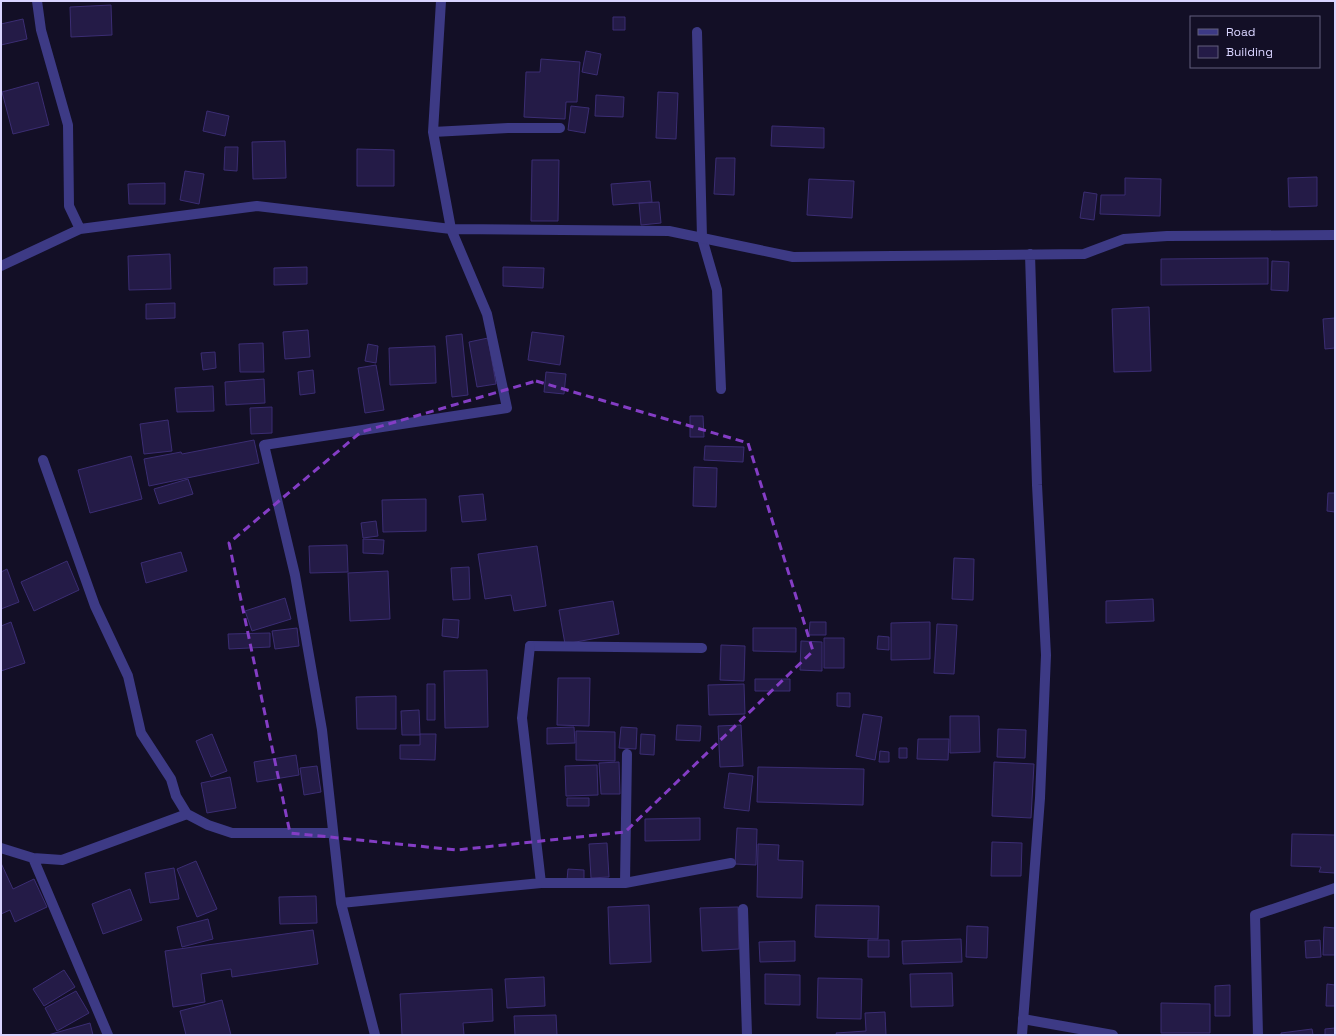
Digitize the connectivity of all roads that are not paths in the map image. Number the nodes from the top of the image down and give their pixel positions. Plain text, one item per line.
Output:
1 (37, 1) edge
2 (441, 1) edge
3 (697, 32) dead end
4 (560, 128) dead end
5 (433, 132) junction
6 (80, 229) junction
7 (451, 229) junction
8 (1335, 235) edge
9 (702, 238) junction
10 (1030, 254) junction
11 (1, 266) edge
12 (721, 388) dead end
13 (43, 460) dead end
14 (702, 648) dead end
15 (627, 754) dead end
16 (187, 814) junction
17 (333, 833) junction
18 (1, 848) edge
19 (33, 858) junction
20 (731, 863) dead end
21 (541, 883) junction
22 (625, 883) junction
23 (1335, 888) edge
24 (341, 903) junction
25 (742, 909) dead end
26 (1023, 1019) junction
27 (108, 1035) edge
28 (375, 1035) edge
29 (747, 1035) edge
30 (1022, 1035) edge
31 (1113, 1035) edge
32 (1258, 1035) edge

1 - 6 street
2 - 5 street
3 - 9 street
4 - 5 street
5 - 7 street
6 - 7 street
6 - 11 street
7 - 9 street
7 - 17 street
8 - 10 street
9 - 10 street
9 - 12 street
10 - 26 street
13 - 16 street
14 - 21 street
15 - 22 street
16 - 17 street
16 - 19 street
17 - 24 street
18 - 19 street
19 - 27 street
20 - 22 street
21 - 22 street
21 - 24 street
23 - 32 street
24 - 28 street
25 - 29 street
26 - 30 street
26 - 31 street

